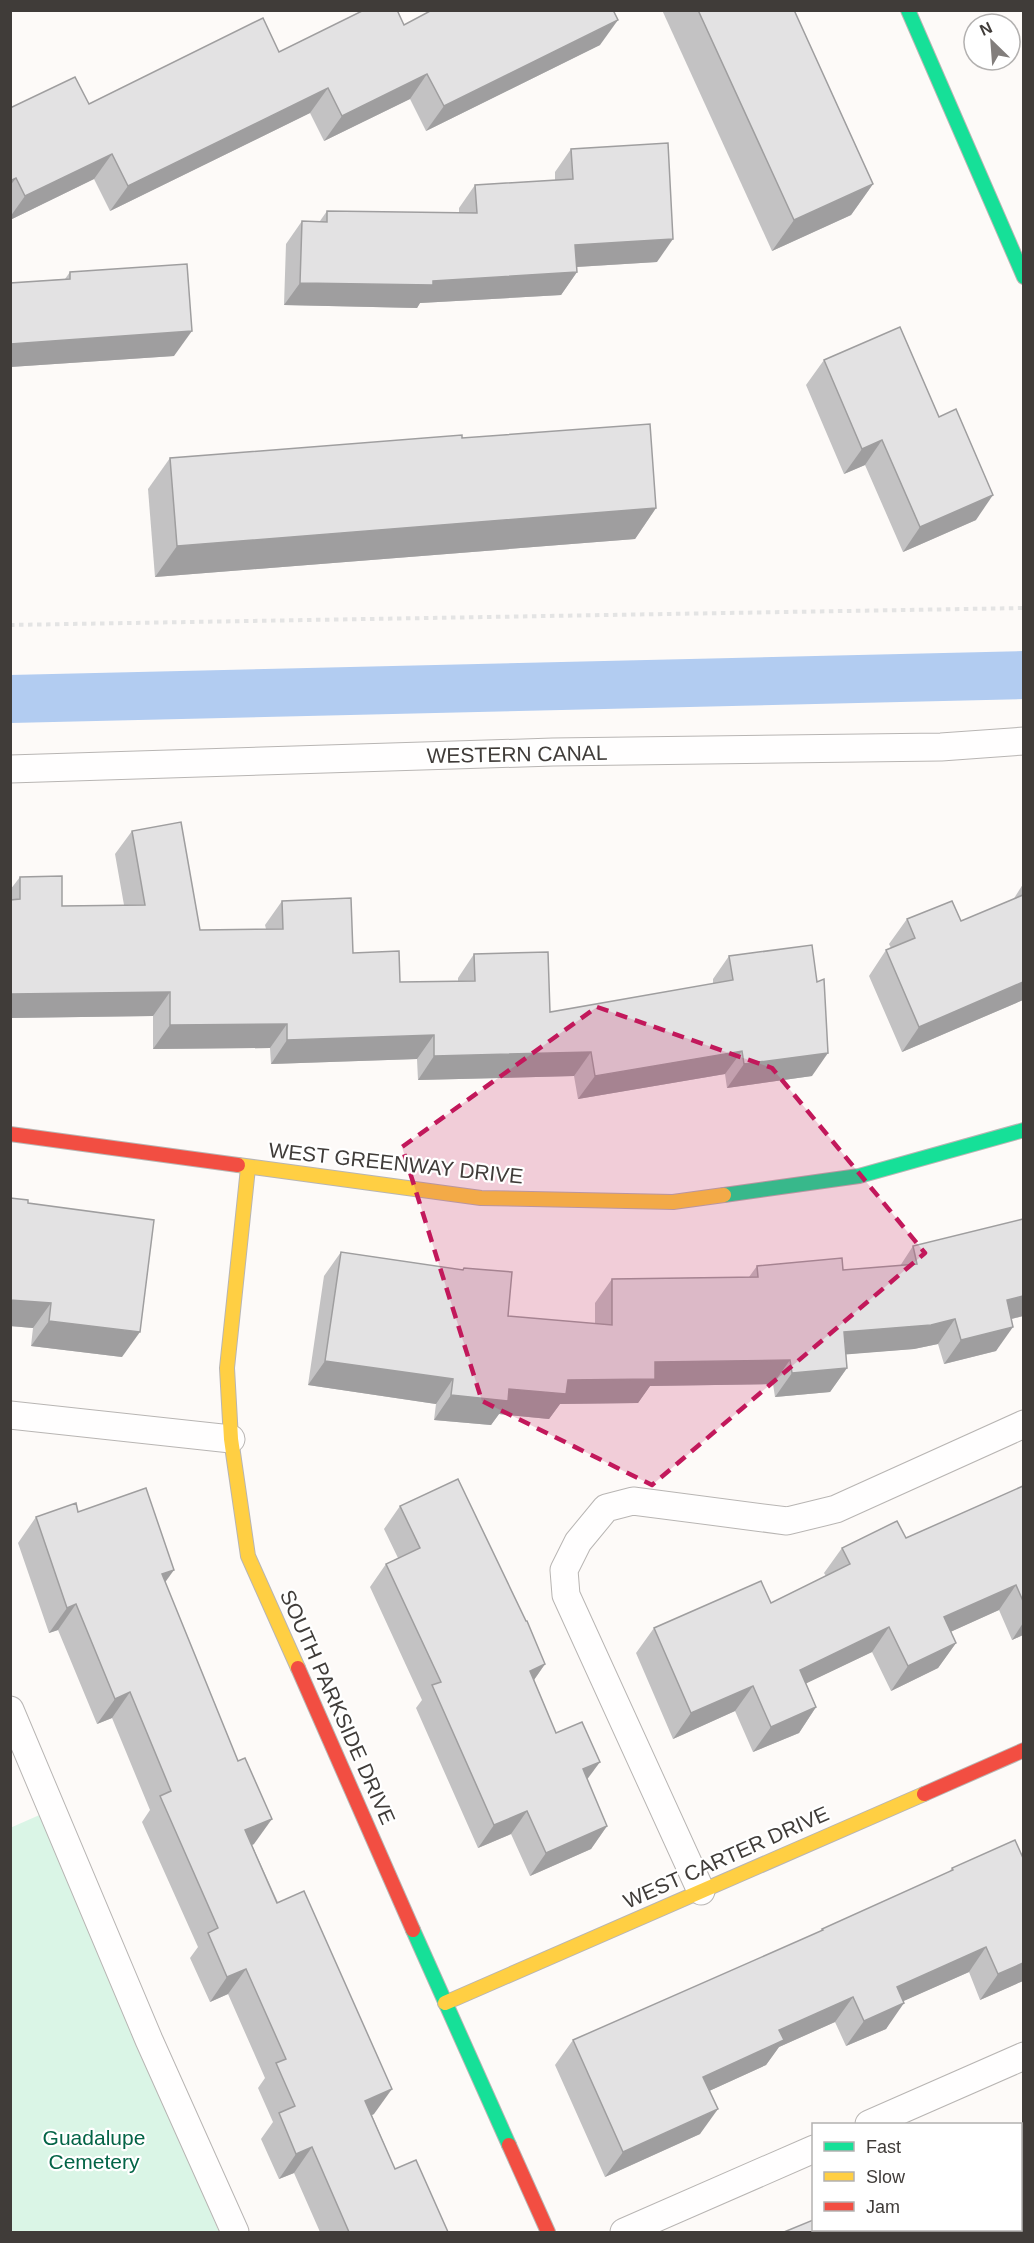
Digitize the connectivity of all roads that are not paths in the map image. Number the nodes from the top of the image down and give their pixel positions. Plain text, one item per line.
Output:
1 (908, 10) edge
2 (1023, 277) edge
3 (1023, 741) edge
4 (10, 769) edge
5 (1023, 1130) edge
6 (10, 1134) edge
7 (248, 1168) junction
8 (10, 1416) edge
9 (1023, 1424) edge
10 (231, 1439) junction
11 (10, 1710) edge
12 (1023, 1750) edge
13 (701, 1891) junction
14 (445, 2003) junction
15 (1023, 2056) edge
16 (871, 2123) edge
17 (812, 2149) edge
18 (235, 2232) edge
19 (548, 2232) edge
20 (624, 2232) edge

1 - 2 street
3 - 4 lane, WESTERN CANAL
5 - 7 street, WEST GREENWAY DRIVE
6 - 7 street, WEST GREENWAY DRIVE
7 - 10 street, SOUTH PARKSIDE DRIVE
8 - 10 lane
9 - 13 lane
10 - 14 street, SOUTH PARKSIDE DRIVE
11 - 18 lane
12 - 13 street, WEST CARTER DRIVE
13 - 14 street, WEST CARTER DRIVE
14 - 19 street, SOUTH PARKSIDE DRIVE
15 - 16 lane
17 - 20 lane

